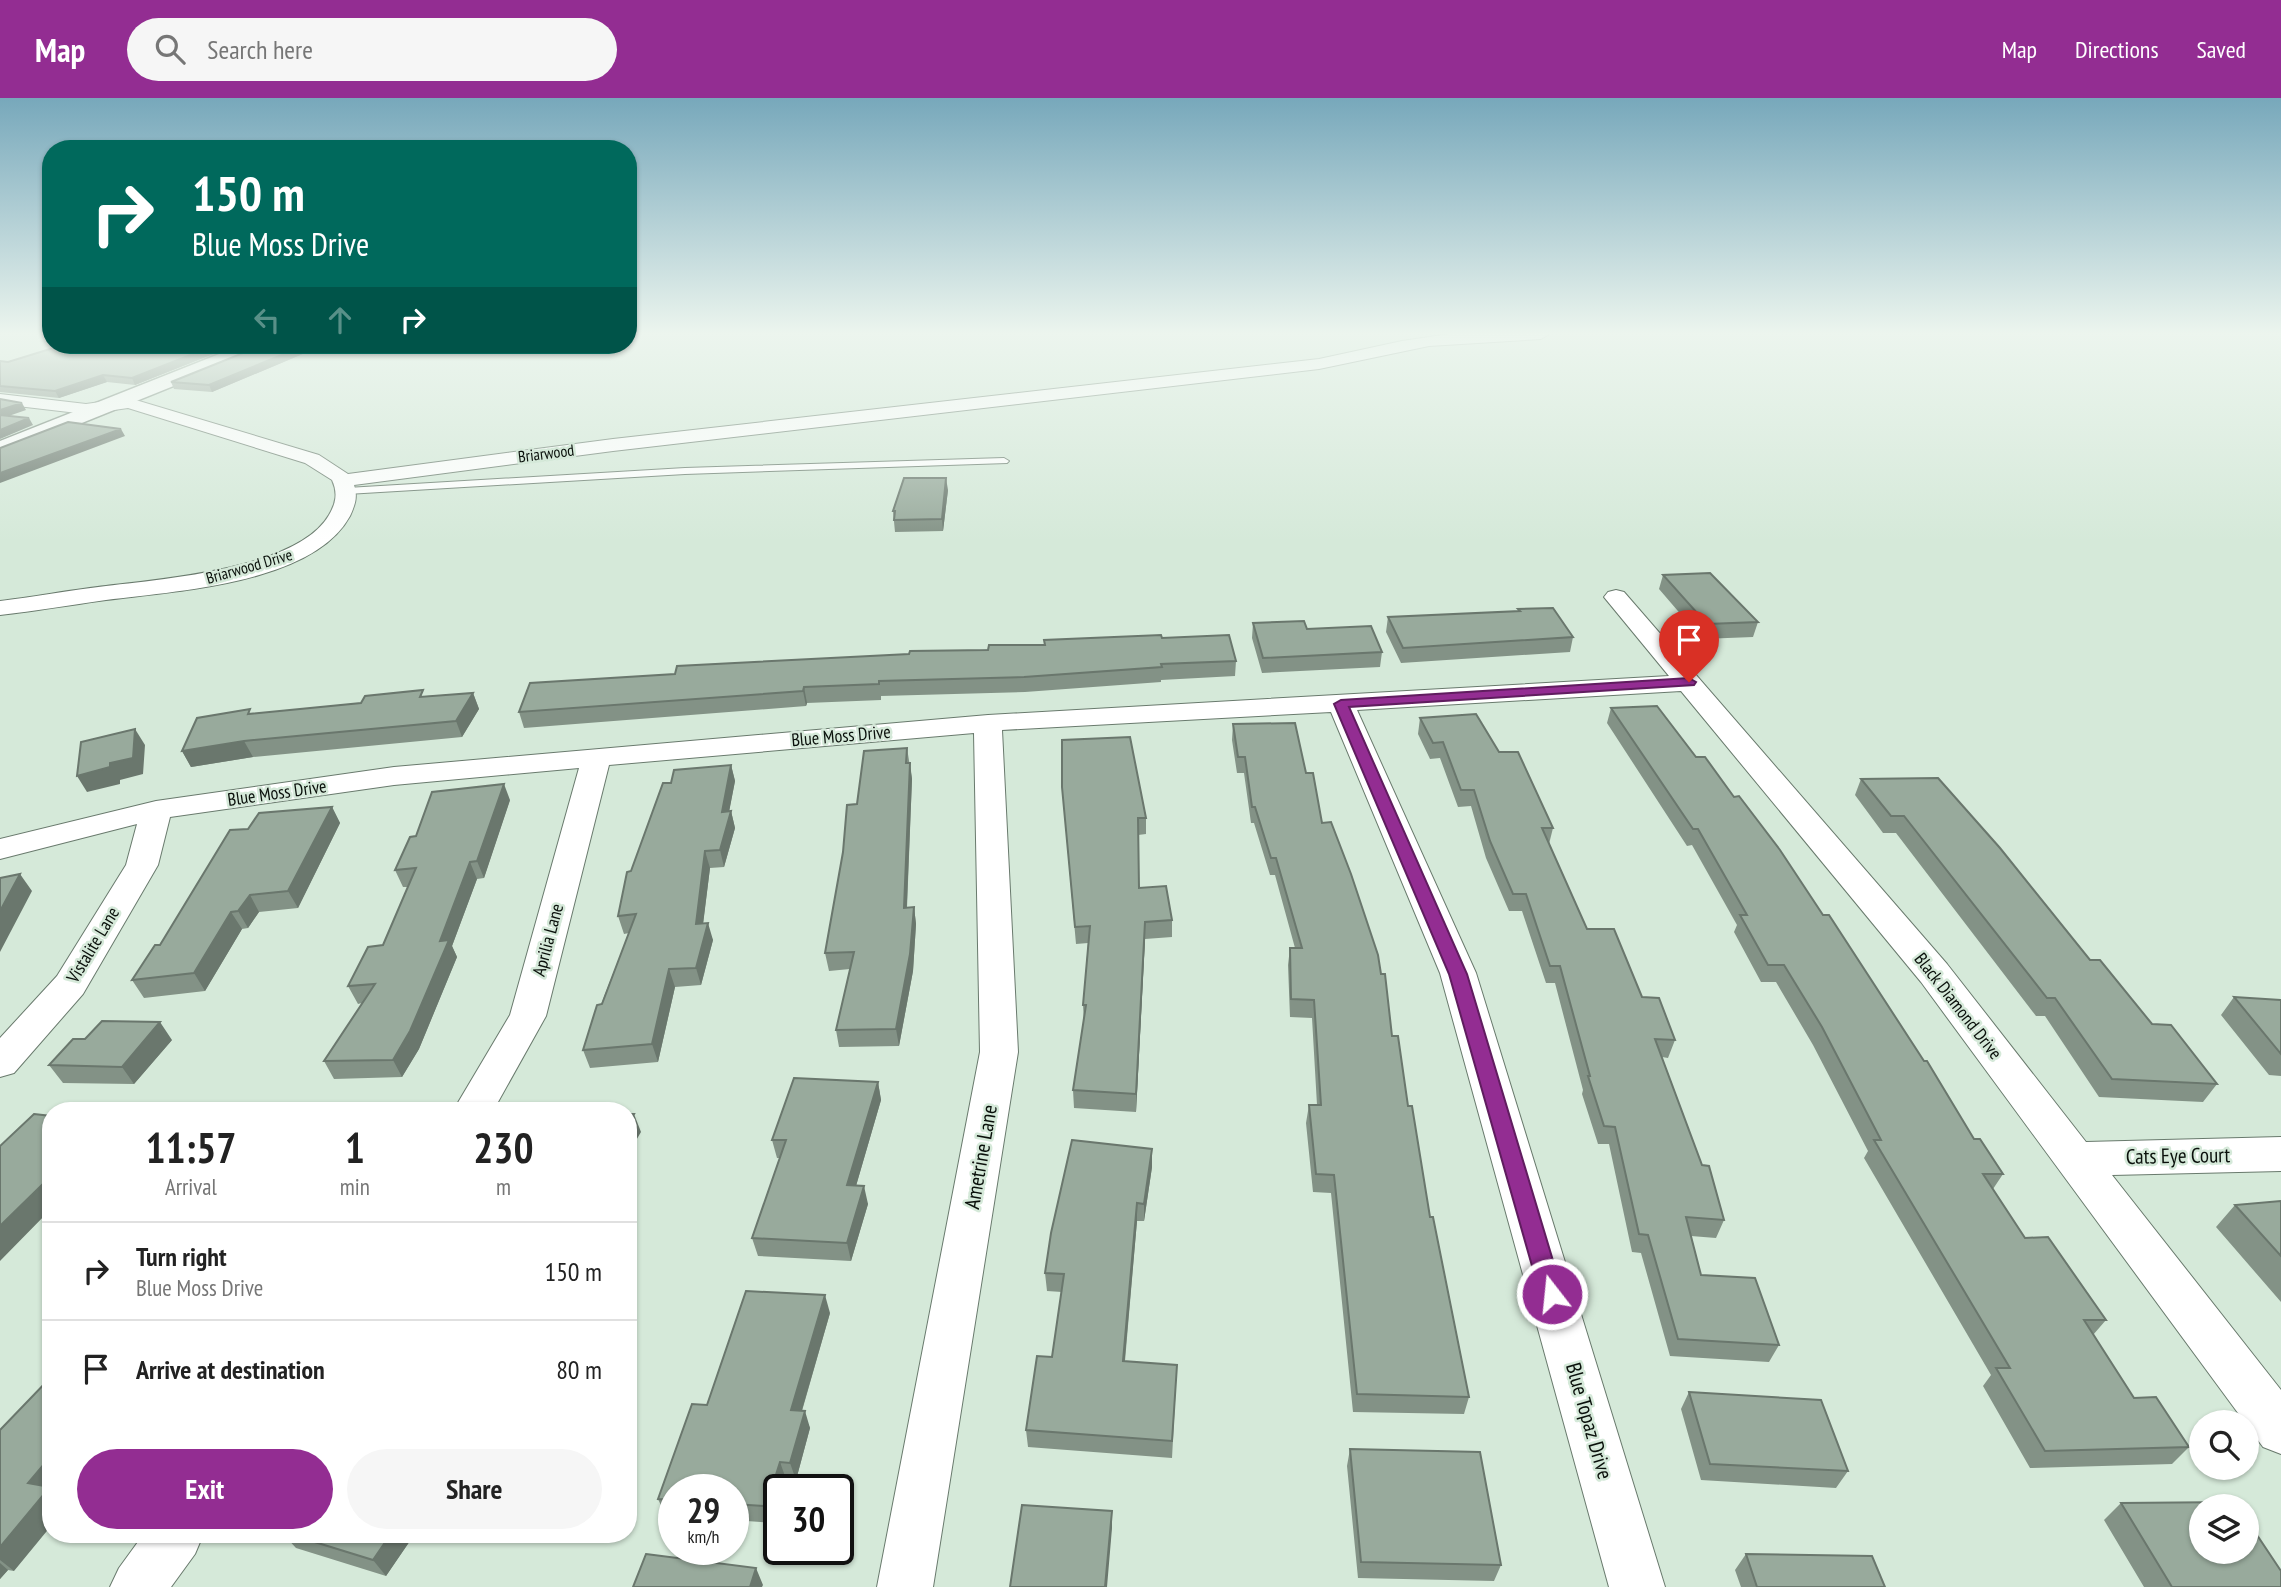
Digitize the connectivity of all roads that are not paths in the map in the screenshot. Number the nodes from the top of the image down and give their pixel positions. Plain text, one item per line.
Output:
1 (30, 402) edge
2 (116, 402) edge
3 (126, 402) edge
4 (131, 402) edge
5 (982, 402) edge
6 (107, 406) junction
7 (0, 449) edge
8 (1004, 461) dead end
9 (345, 486) junction
10 (1616, 597) dead end
11 (0, 608) edge
12 (1689, 682) junction
13 (1341, 704) junction
14 (988, 723) junction
15 (596, 758) junction
16 (156, 810) junction
17 (0, 849) edge
18 (0, 1063) edge
19 (477, 1102) edge
20 (2281, 1154) edge
21 (2076, 1159) junction
22 (2281, 1430) edge
23 (170, 1543) edge
24 (138, 1587) edge
25 (905, 1587) edge
26 (1637, 1587) edge

1 - 6 street
2 - 6 street
3 - 6 street
4 - 9 street
5 - 9 street, Briarwood
6 - 7 street
8 - 9 lane
9 - 11 street, Briarwood Drive
10 - 12 street, Black Diamond Drive
12 - 13 street, Blue Moss Drive
12 - 21 street, Black Diamond Drive
13 - 14 street, Blue Moss Drive
13 - 26 street, Blue Topaz Drive
14 - 15 street, Blue Moss Drive
14 - 25 street, Ametrine Lane
15 - 16 street, Blue Moss Drive
15 - 19 street, Aprilia Lane
16 - 17 street, Blue Moss Drive
16 - 18 street, Vistalite Lane
20 - 21 street, Cats Eye Court
21 - 22 street, Black Diamond Drive
23 - 24 street

